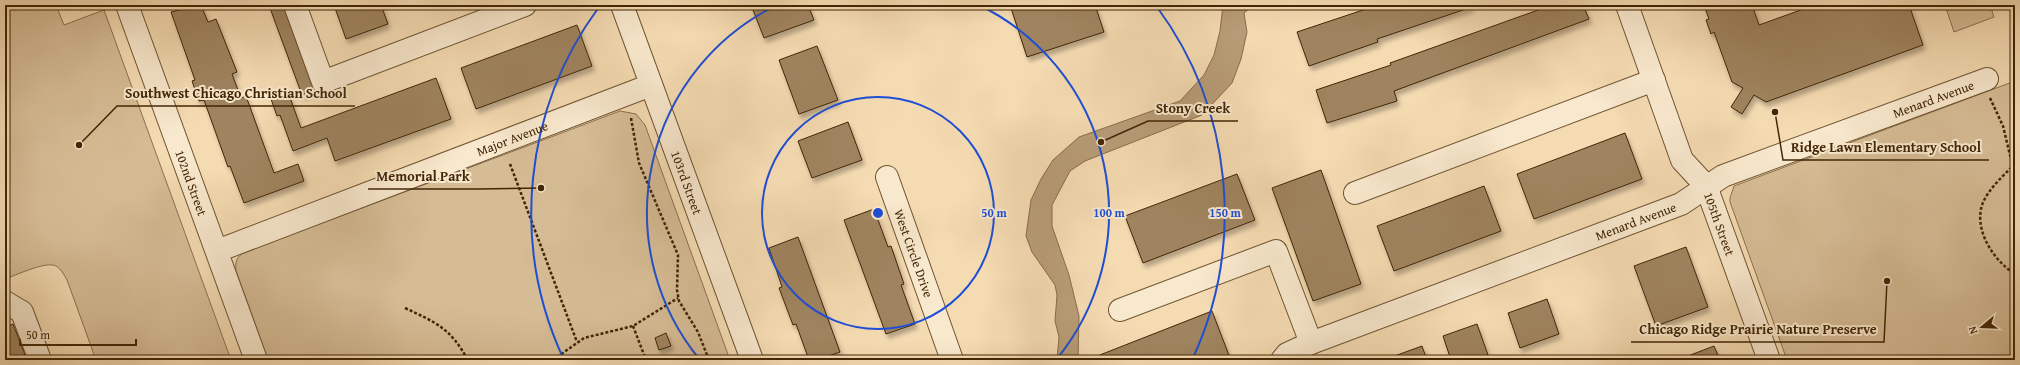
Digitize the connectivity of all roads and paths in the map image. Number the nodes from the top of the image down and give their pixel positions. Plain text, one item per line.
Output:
1 (127, 5) edge
2 (295, 5) edge
3 (525, 5) edge
4 (622, 5) edge
5 (1627, 5) edge
6 (1654, 80) junction
7 (1984, 80) joint
8 (650, 86) junction
9 (631, 118) dead end
10 (510, 164) dead end
11 (2015, 164) edge
12 (2012, 167) junction
13 (2015, 176) edge
14 (887, 177) dead end
15 (1706, 186) junction
16 (1355, 193) dead end
17 (217, 251) junction
18 (2015, 274) edge
19 (678, 298) junction
20 (5, 302) edge
21 (405, 308) dead end
22 (1120, 310) dead end
23 (633, 326) junction
24 (576, 342) junction
25 (1311, 343) junction
26 (708, 359) edge
27 (40, 360) edge
28 (256, 360) edge
29 (468, 360) edge
30 (553, 360) edge
31 (646, 360) edge
32 (704, 360) edge
33 (752, 360) edge
34 (952, 360) edge
35 (1282, 360) edge
36 (1769, 360) edge

1 - 17 street, 102nd Street
2 - 3 street
4 - 8 street, 103rd Street
5 - 6 street, 105th Street
6 - 15 street, 105th Street
6 - 16 street
7 - 12 path
7 - 15 street, Menard Avenue
8 - 17 street, Major Avenue
8 - 33 street, 103rd Street
9 - 19 path
10 - 24 path
11 - 12 path
12 - 13 path
12 - 18 path
14 - 34 street, West Circle Drive
15 - 25 street, Menard Avenue
15 - 36 street, 105th Street
17 - 28 street, 102nd Street
19 - 23 path
19 - 26 path
20 - 27 street
21 - 29 path
22 - 25 street
23 - 24 path
23 - 31 path
24 - 30 path
25 - 35 street, Menard Avenue
26 - 32 path

